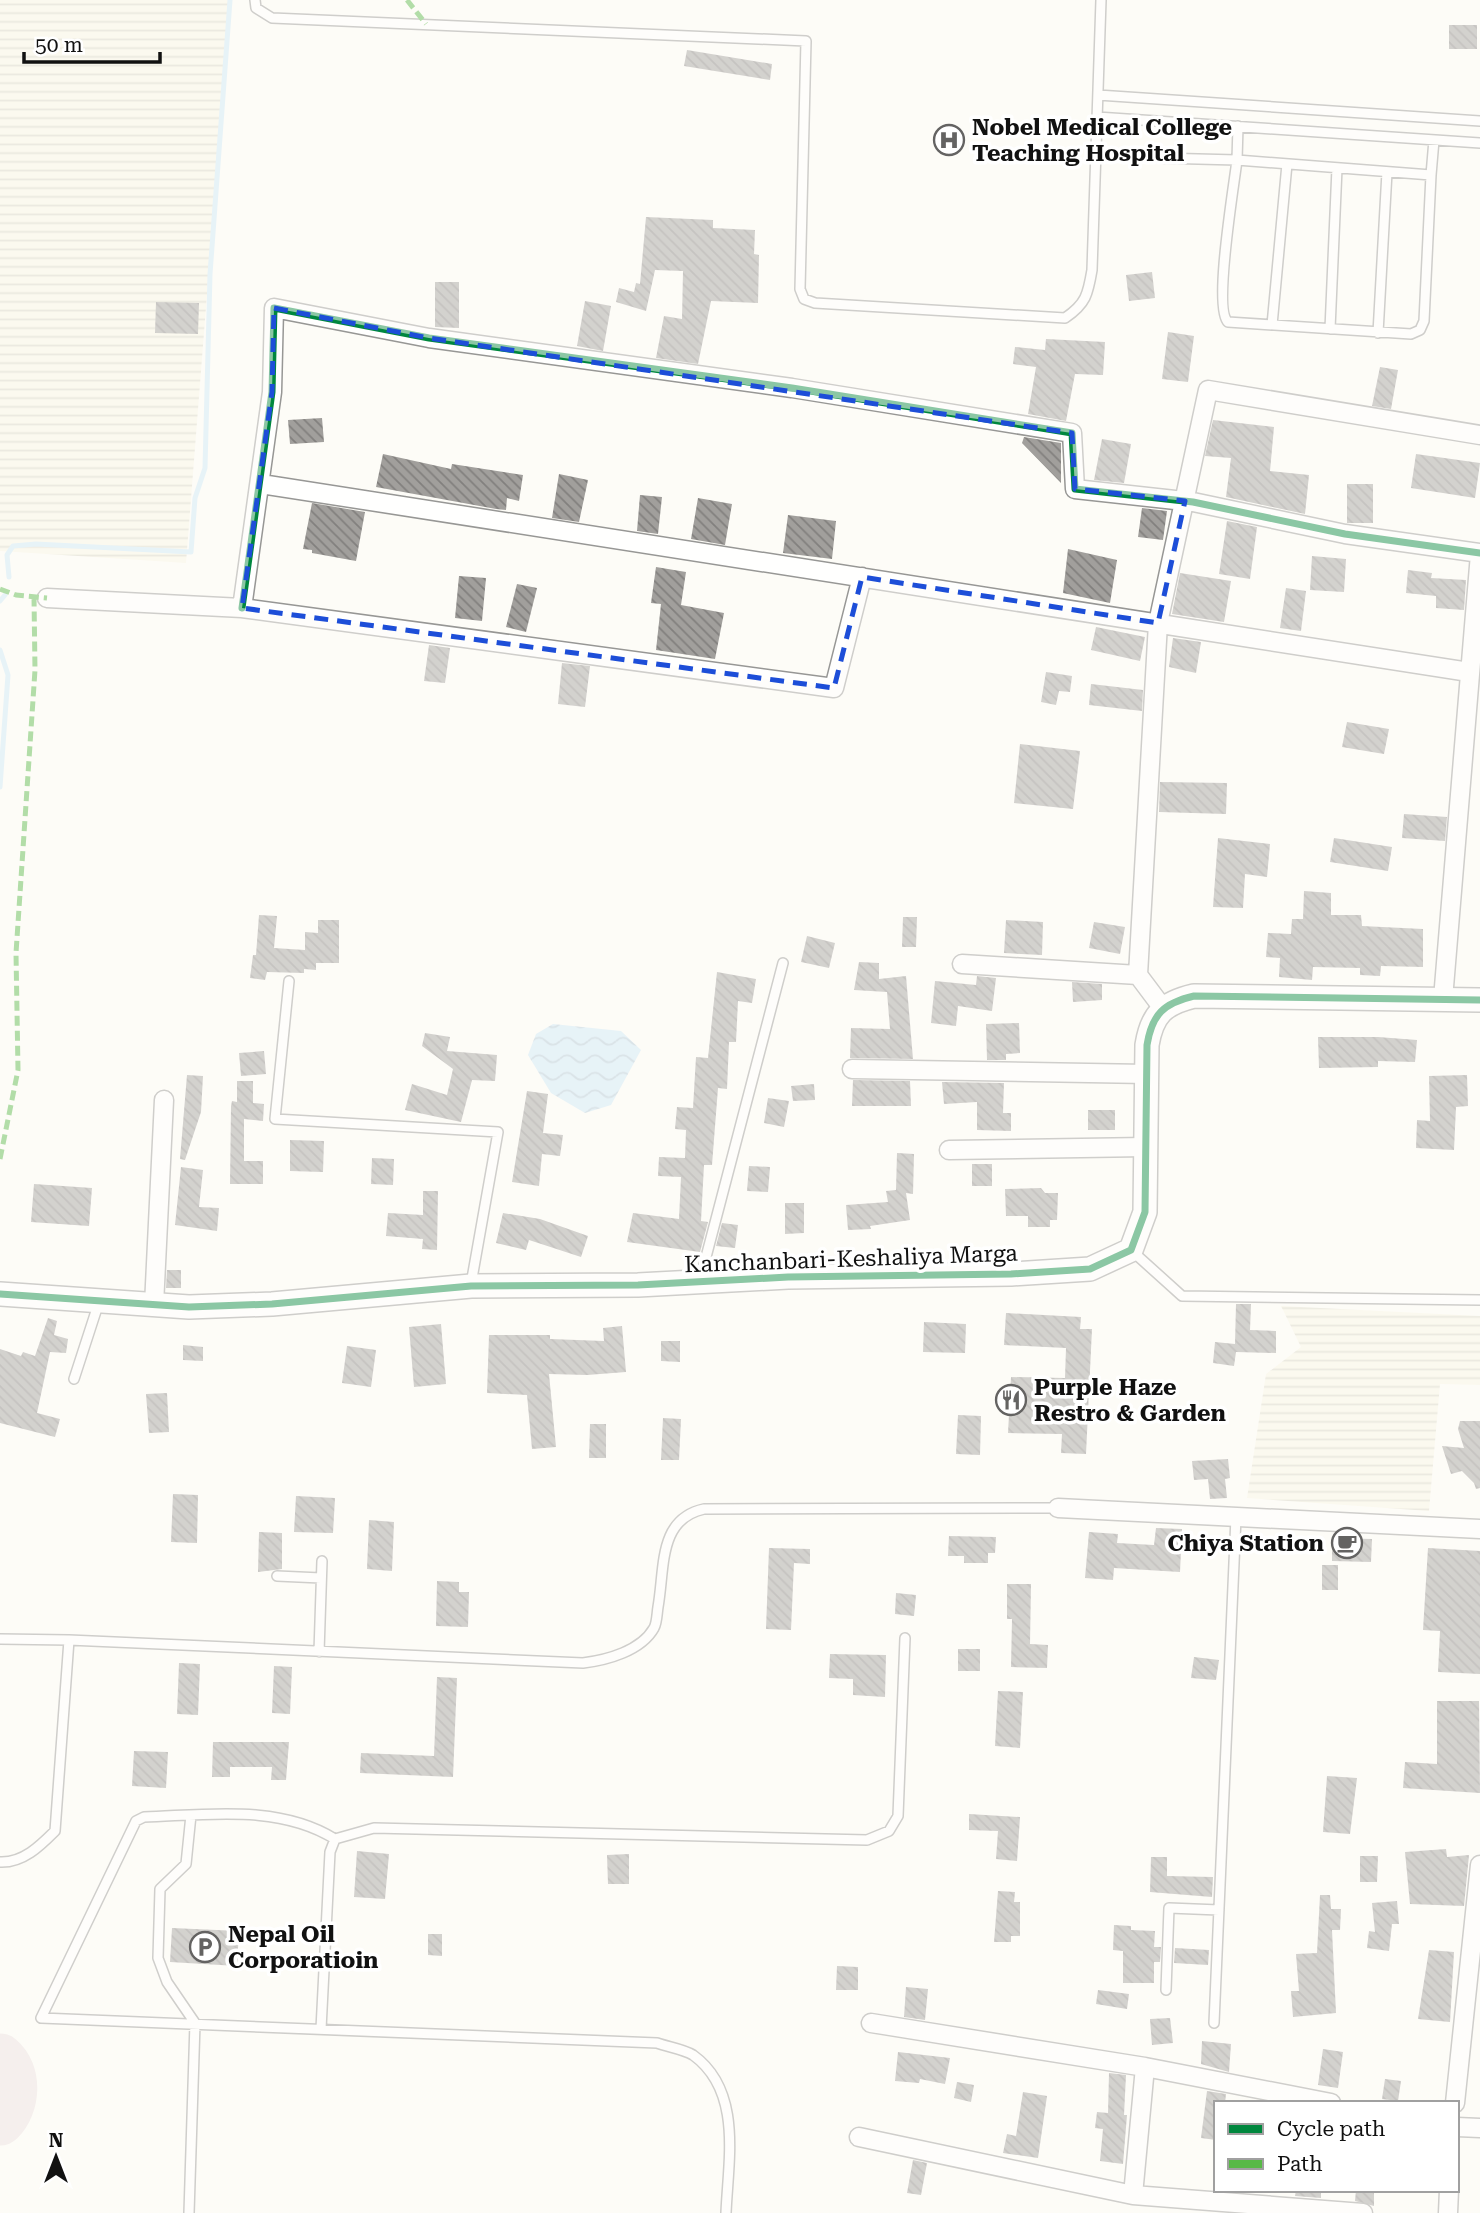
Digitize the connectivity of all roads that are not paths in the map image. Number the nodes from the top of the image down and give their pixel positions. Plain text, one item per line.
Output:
1 (255, 0) edge
2 (1101, 0) edge
3 (1098, 95) junction
4 (1097, 117) junction
5 (1480, 121) edge
6 (1237, 127) junction
7 (1434, 140) junction
8 (1480, 143) edge
9 (1160, 158) dead end
10 (1237, 160) junction
11 (1287, 164) junction
12 (1338, 168) junction
13 (1387, 172) junction
14 (1431, 175) junction
15 (1272, 325) junction
16 (1330, 329) junction
17 (1378, 333) junction
18 (1480, 435) edge
19 (261, 484) junction
20 (1185, 501) junction
21 (1480, 553) edge
22 (862, 578) junction
23 (47, 597) dead end
24 (242, 608) junction
25 (1158, 623) junction
26 (1469, 672) junction
27 (783, 963) dead end
28 (962, 964) dead end
29 (1138, 975) junction
30 (289, 981) dead end
31 (1443, 999) junction
32 (1480, 1000) edge
33 (1162, 1007) junction
34 (852, 1069) dead end
35 (1147, 1074) junction
36 (164, 1100) dead end
37 (1146, 1147) junction
38 (949, 1150) dead end
39 (1131, 1250) junction
40 (700, 1281) junction
41 (471, 1286) junction
42 (0, 1294) edge
43 (1480, 1300) edge
44 (99, 1302) junction
45 (154, 1305) junction
46 (74, 1379) dead end
47 (1058, 1508) joint
48 (1236, 1517) junction
49 (1480, 1529) edge
50 (322, 1561) dead end
51 (277, 1576) dead end
52 (321, 1578) junction
53 (905, 1638) dead end
54 (0, 1639) edge
55 (69, 1640) junction
56 (319, 1652) junction
57 (191, 1815) junction
58 (335, 1839) junction
59 (0, 1862) edge
60 (1480, 1865) edge
61 (1219, 1910) junction
62 (1474, 1986) edge
63 (1166, 1990) dead end
64 (195, 2023) junction
65 (871, 2023) dead end
66 (1214, 2023) dead end
67 (321, 2029) junction
68 (1145, 2067) junction
69 (1321, 2101) edge
70 (1455, 2101) edge
71 (1459, 2127) edge
72 (1480, 2128) edge
73 (859, 2137) dead end
74 (1449, 2192) edge
75 (1133, 2195) junction
76 (189, 2213) edge
77 (726, 2213) edge
78 (1363, 2213) edge
79 (1448, 2213) edge

1 - 4 lane
2 - 3 lane
3 - 4 lane
3 - 5 lane
4 - 6 lane
6 - 7 lane
6 - 10 lane
7 - 8 lane
7 - 14 lane
9 - 10 lane
10 - 11 lane
10 - 15 lane
11 - 12 lane
11 - 15 lane
12 - 13 lane
12 - 16 lane
13 - 14 lane
13 - 17 lane
14 - 17 lane
15 - 16 lane
16 - 17 lane
18 - 20 street
19 - 20 street
19 - 22 street
19 - 24 street
20 - 21 street
20 - 25 street
21 - 26 street
22 - 24 street
22 - 25 street
23 - 24 street
25 - 26 street
25 - 29 street
26 - 31 street
27 - 40 lane
28 - 29 street
29 - 33 street
30 - 41 lane
31 - 32 street
31 - 33 street
33 - 35 street
34 - 35 street
35 - 37 street
36 - 45 street
37 - 38 street
37 - 39 street
39 - 40 street, Kanchanbari-Keshaliya Marga
39 - 43 lane
40 - 41 street, Kanchanbari-Keshaliya Marga
41 - 45 street, Kanchanbari-Keshaliya Marga
42 - 44 street, Kanchanbari-Keshaliya Marga
44 - 45 street, Kanchanbari-Keshaliya Marga
44 - 46 lane
47 - 48 street
47 - 56 lane
48 - 49 street
48 - 61 lane
50 - 52 lane
51 - 52 lane
52 - 56 lane
53 - 58 lane
54 - 55 lane
55 - 56 lane
55 - 59 lane
57 - 58 lane
57 - 64 lane
57 - 64 lane
58 - 67 lane
60 - 62 street
61 - 63 lane
61 - 66 lane
62 - 70 street
64 - 67 lane
64 - 76 lane
65 - 68 street
67 - 77 lane
68 - 69 street
68 - 75 street
71 - 72 street
73 - 75 street
74 - 79 street
75 - 78 street

